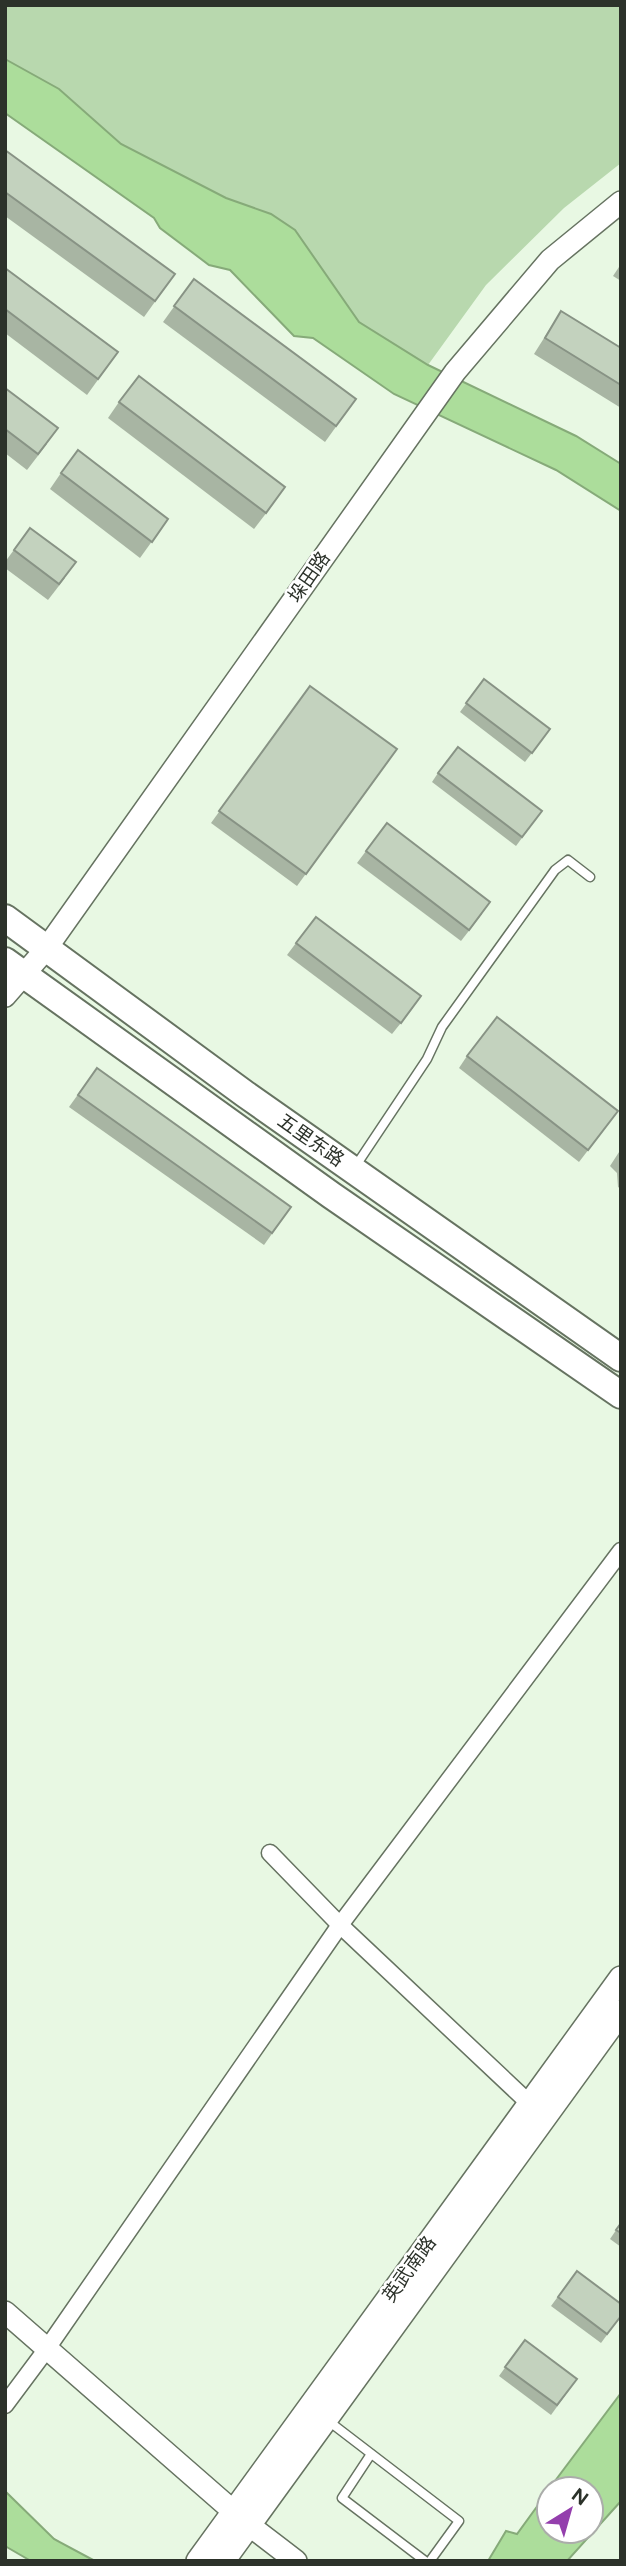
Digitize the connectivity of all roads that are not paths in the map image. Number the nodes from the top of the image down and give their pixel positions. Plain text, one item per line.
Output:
1 (621, 202) edge
2 (590, 877) dead end
3 (5, 918) edge
4 (46, 949) junction
5 (15, 968) edge
6 (5, 996) edge
7 (354, 1170) junction
8 (621, 1358) edge
9 (621, 1395) edge
10 (621, 1551) edge
11 (270, 1853) dead end
12 (340, 1926) junction
13 (621, 1978) edge
14 (621, 2012) edge
15 (529, 2103) junction
16 (5, 2312) edge
17 (47, 2350) junction
18 (5, 2405) edge
19 (335, 2426) dead end
20 (371, 2454) junction
21 (242, 2518) junction
22 (198, 2561) edge
23 (223, 2561) edge
24 (296, 2561) edge
25 (427, 2561) edge

1 - 4 street, 垛田路
2 - 7 lane
3 - 4 main road, 五里东路
4 - 5 street, 垛田路
4 - 7 main road, 五里东路
5 - 6 street, 垛田路
5 - 9 main road, 五里东路
7 - 8 main road, 五里东路
10 - 12 street
11 - 12 street
12 - 15 street
12 - 17 street
13 - 15 main road, 英武南路
14 - 21 main road, 英武南路
15 - 21 main road, 英武南路
16 - 17 street
17 - 18 street
17 - 21 street
19 - 20 lane
20 - 25 lane
20 - 25 lane
21 - 22 main road, 英武南路
21 - 23 main road, 英武南路
21 - 24 street

